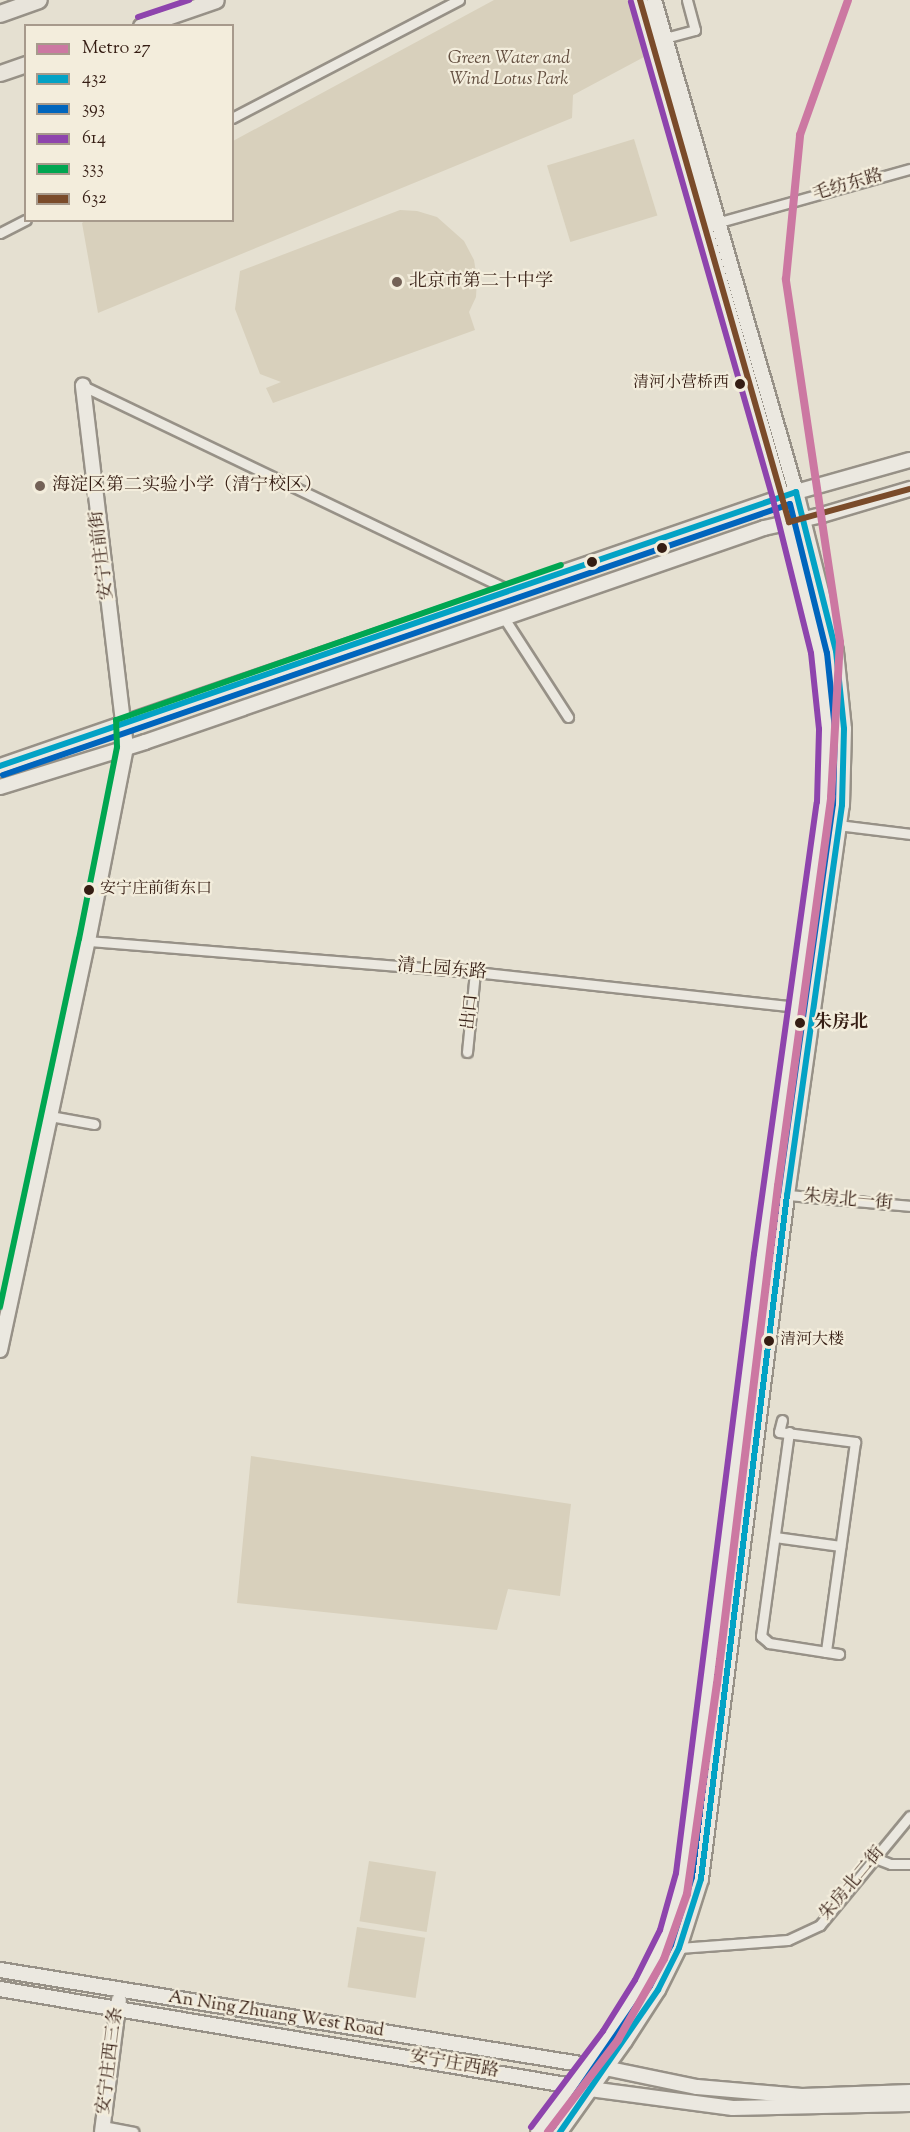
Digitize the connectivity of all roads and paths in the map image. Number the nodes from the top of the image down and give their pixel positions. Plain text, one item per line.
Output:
1 (39, 0) edge
2 (216, 0) edge
3 (459, 0) edge
4 (640, 0) edge
5 (654, 0) edge
6 (687, 0) edge
7 (0, 14) edge
8 (147, 24) edge
9 (665, 38) junction
10 (24, 65) edge
11 (0, 73) edge
12 (234, 117) edge
13 (910, 169) edge
14 (24, 221) edge
15 (716, 223) junction
16 (0, 233) edge
17 (83, 386) joint
18 (910, 460) edge
19 (910, 489) edge
20 (789, 495) junction
21 (803, 519) junction
22 (789, 522) junction
23 (512, 592) junction
24 (504, 618) junction
25 (568, 717) dead end
26 (123, 725) junction
27 (126, 747) junction
28 (0, 766) edge
29 (0, 787) edge
30 (838, 825) junction
31 (910, 834) edge
32 (88, 941) junction
33 (475, 972) junction
34 (795, 1007) junction
35 (467, 1052) dead end
36 (50, 1116) junction
37 (94, 1124) dead end
38 (787, 1195) junction
39 (910, 1206) edge
40 (3, 1317) edge
41 (0, 1350) edge
42 (782, 1420) dead end
43 (789, 1432) junction
44 (774, 1537) junction
45 (840, 1546) junction
46 (826, 1652) junction
47 (839, 1654) dead end
48 (910, 1816) edge
49 (875, 1858) junction
50 (910, 1864) edge
51 (679, 1947) junction
52 (0, 1970) edge
53 (0, 1989) edge
54 (121, 1989) junction
55 (118, 2009) junction
56 (588, 2065) junction
57 (605, 2068) junction
58 (572, 2086) junction
59 (590, 2089) junction
60 (910, 2092) edge
61 (910, 2104) edge
62 (102, 2129) edge
63 (133, 2132) edge
64 (538, 2132) edge
65 (560, 2132) edge

1 - 7 highway
2 - 8 main road
3 - 12 street
4 - 20 main road
5 - 9 main road
6 - 9 street
9 - 15 main road
10 - 11 main road
13 - 15 street, 毛纺东路
14 - 16 street
15 - 20 main road
17 - 23 street
17 - 26 main road, 安宁庄前街
18 - 20 main road
19 - 21 main road
20 - 21 main road
20 - 22 main road
20 - 23 main road
21 - 22 main road
21 - 30 main road
22 - 24 main road
22 - 34 main road
23 - 26 main road
24 - 25 street
24 - 27 main road
26 - 27 main road, 安宁庄前街
26 - 28 main road
27 - 29 main road
27 - 32 main road
30 - 31 street
30 - 38 main road
32 - 33 street, 清上园东路
32 - 36 main road
33 - 34 street, 清上园东路
33 - 35 street, 出口
34 - 56 main road
36 - 37 street
36 - 40 main road
38 - 39 street, 朱房北一街
38 - 51 main road
40 - 41 main road
42 - 43 street
43 - 44 street
43 - 45 street
44 - 45 street
44 - 46 street
45 - 46 street
46 - 47 street
48 - 49 street, 朱房北二街
49 - 50 street
49 - 51 street, 朱房北二街
51 - 57 main road
52 - 54 main road, An Ning Zhuang West Road
53 - 55 main road, 安宁庄西路
54 - 55 main road, 安宁庄西三条
54 - 56 main road, An Ning Zhuang West Road
55 - 58 main road, 安宁庄西路
55 - 62 main road, 安宁庄西三条
56 - 57 main road, An Ning Zhuang West Road
56 - 58 main road
57 - 59 main road
57 - 60 main road, An Ning Zhuang West Road
58 - 59 main road, 安宁庄西路
58 - 64 main road
59 - 61 main road, 安宁庄西路
59 - 65 main road
62 - 63 street

